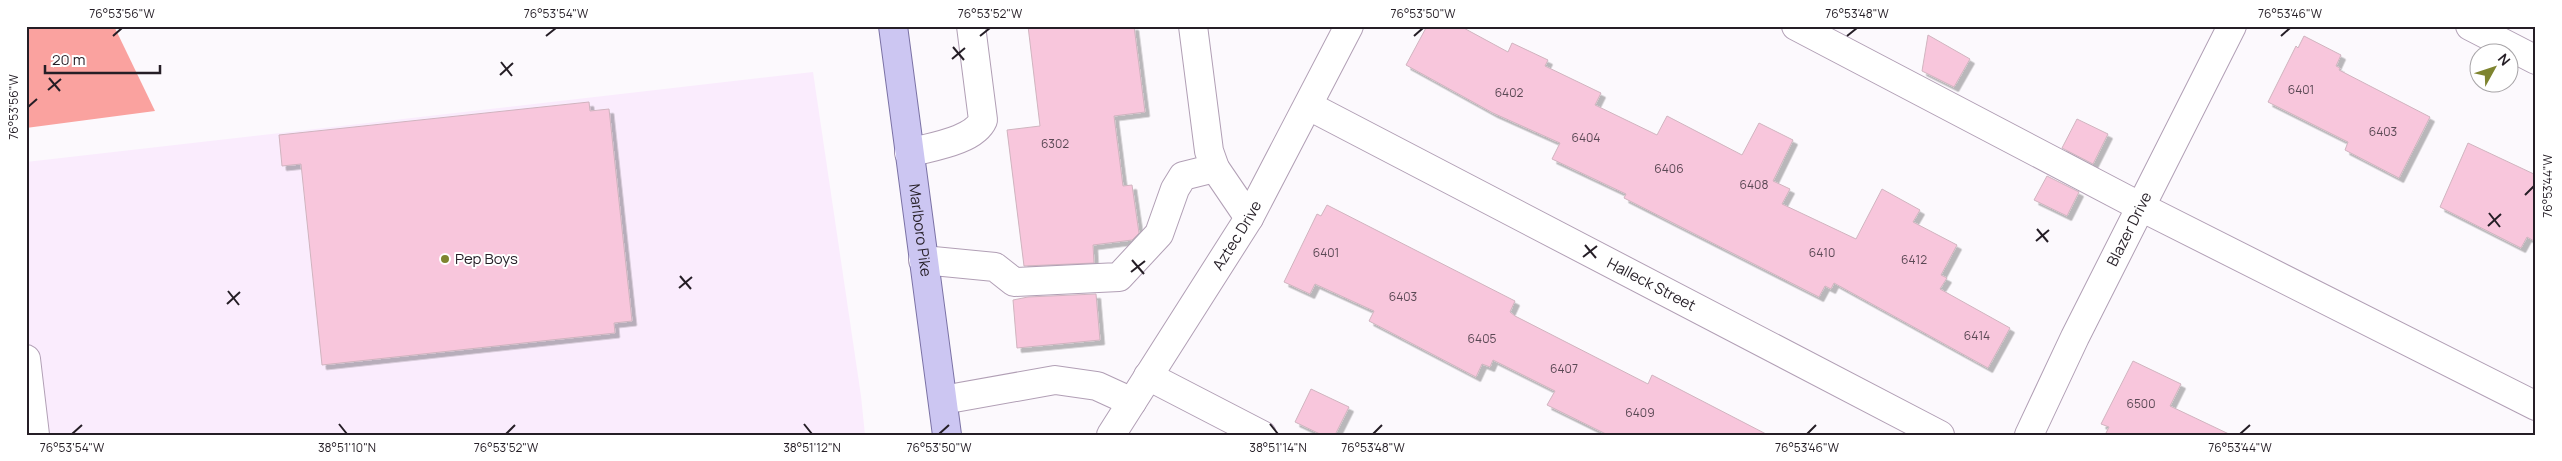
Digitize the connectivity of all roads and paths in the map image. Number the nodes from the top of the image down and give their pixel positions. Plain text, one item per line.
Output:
1 (892, 26) edge
2 (971, 26) edge
3 (1193, 26) edge
4 (1349, 26) edge
5 (1796, 26) edge
6 (2232, 26) edge
7 (2470, 26) edge
8 (2536, 60) edge
9 (1309, 106) junction
10 (909, 153) junction
11 (1215, 168) junction
12 (2141, 206) junction
13 (1249, 218) junction
14 (923, 260) junction
15 (26, 359) edge
16 (1148, 376) junction
17 (942, 400) junction
18 (1132, 402) junction
19 (2536, 406) edge
20 (35, 435) edge
21 (947, 435) edge
22 (1111, 435) edge
23 (1262, 435) edge
24 (1940, 435) edge
25 (2029, 435) edge

1 - 10 main road, Marlboro Pike
2 - 10 street
3 - 11 street
4 - 9 street, Aztec Drive
5 - 12 street
6 - 12 street, Blazer Drive
7 - 8 street
9 - 13 street, Aztec Drive
9 - 24 street, Halleck Street
10 - 14 main road, Marlboro Pike
11 - 13 street
11 - 14 street
12 - 19 street
12 - 25 street, Blazer Drive
13 - 16 street, Aztec Drive
14 - 17 main road, Marlboro Pike
15 - 20 street
16 - 18 street, Aztec Drive
16 - 23 street
17 - 18 street
17 - 21 main road, Marlboro Pike
18 - 22 street, Aztec Drive

